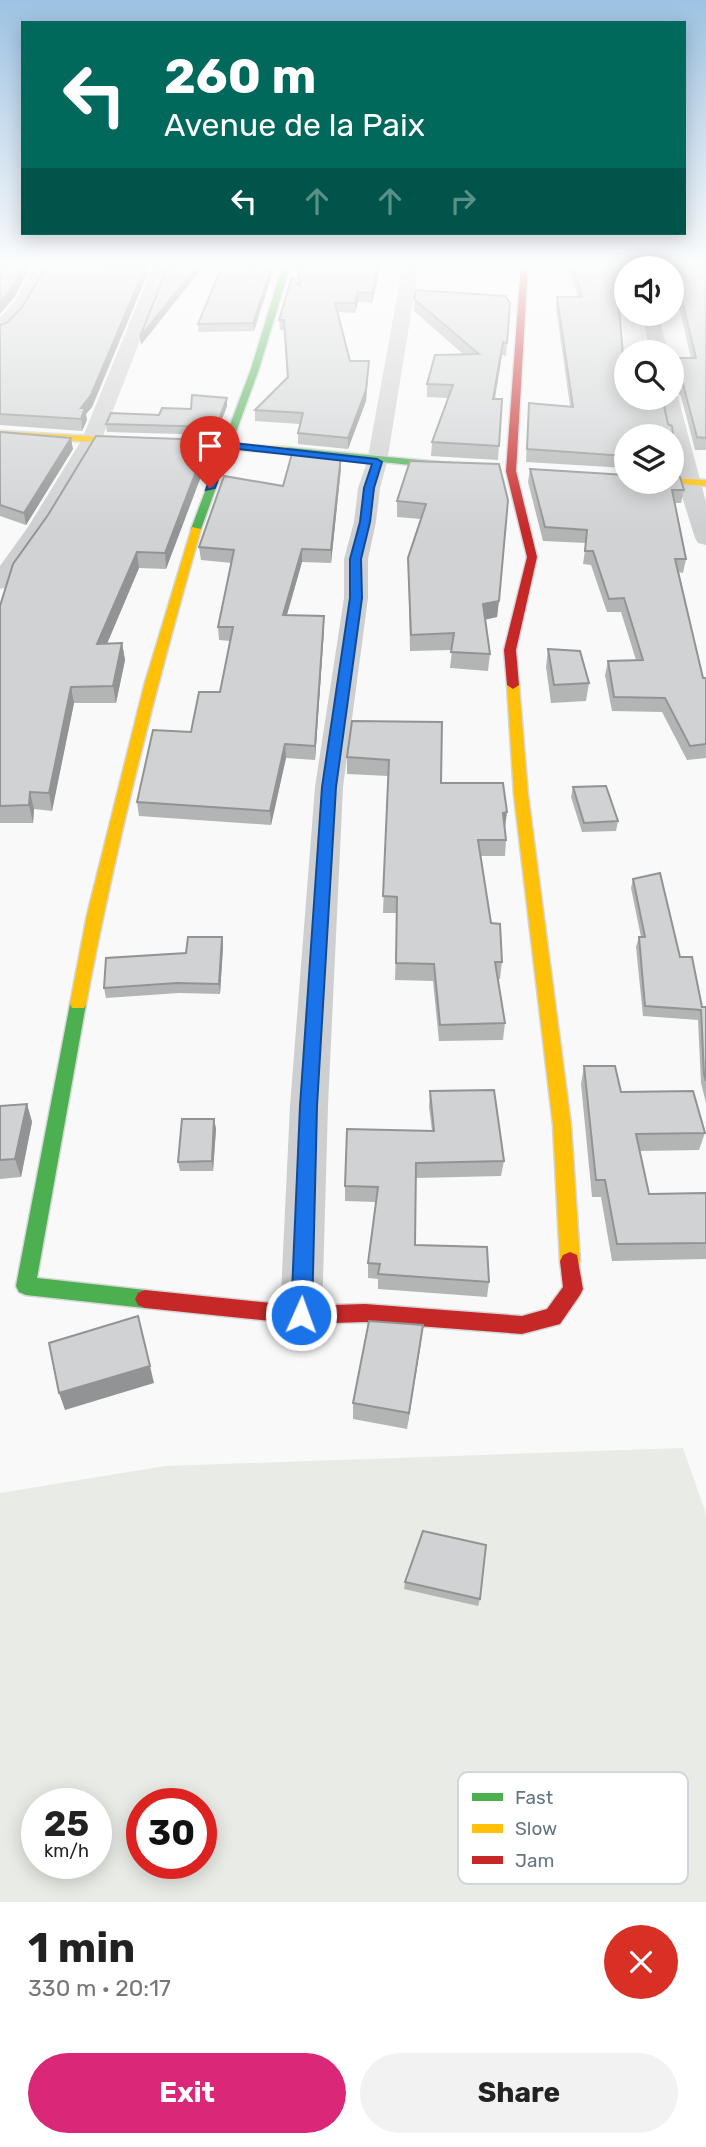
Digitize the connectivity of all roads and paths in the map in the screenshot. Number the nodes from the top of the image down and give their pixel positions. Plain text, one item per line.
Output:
1 (126, 353) edge
2 (260, 353) edge
3 (396, 353) edge
4 (518, 353) edge
5 (672, 410) edge
6 (0, 434) edge
7 (91, 441) junction
8 (225, 445) junction
9 (377, 462) junction
10 (471, 468) edge
11 (689, 482) edge
12 (706, 538) edge
13 (0, 582) edge
14 (13, 1285) edge
15 (301, 1315) junction

1 - 7 street
2 - 8 street
3 - 9 street
4 - 15 street
5 - 11 street
6 - 7 street
7 - 8 street
7 - 13 street
8 - 9 street
8 - 14 street
9 - 10 street
9 - 15 street
11 - 12 street
14 - 15 street

